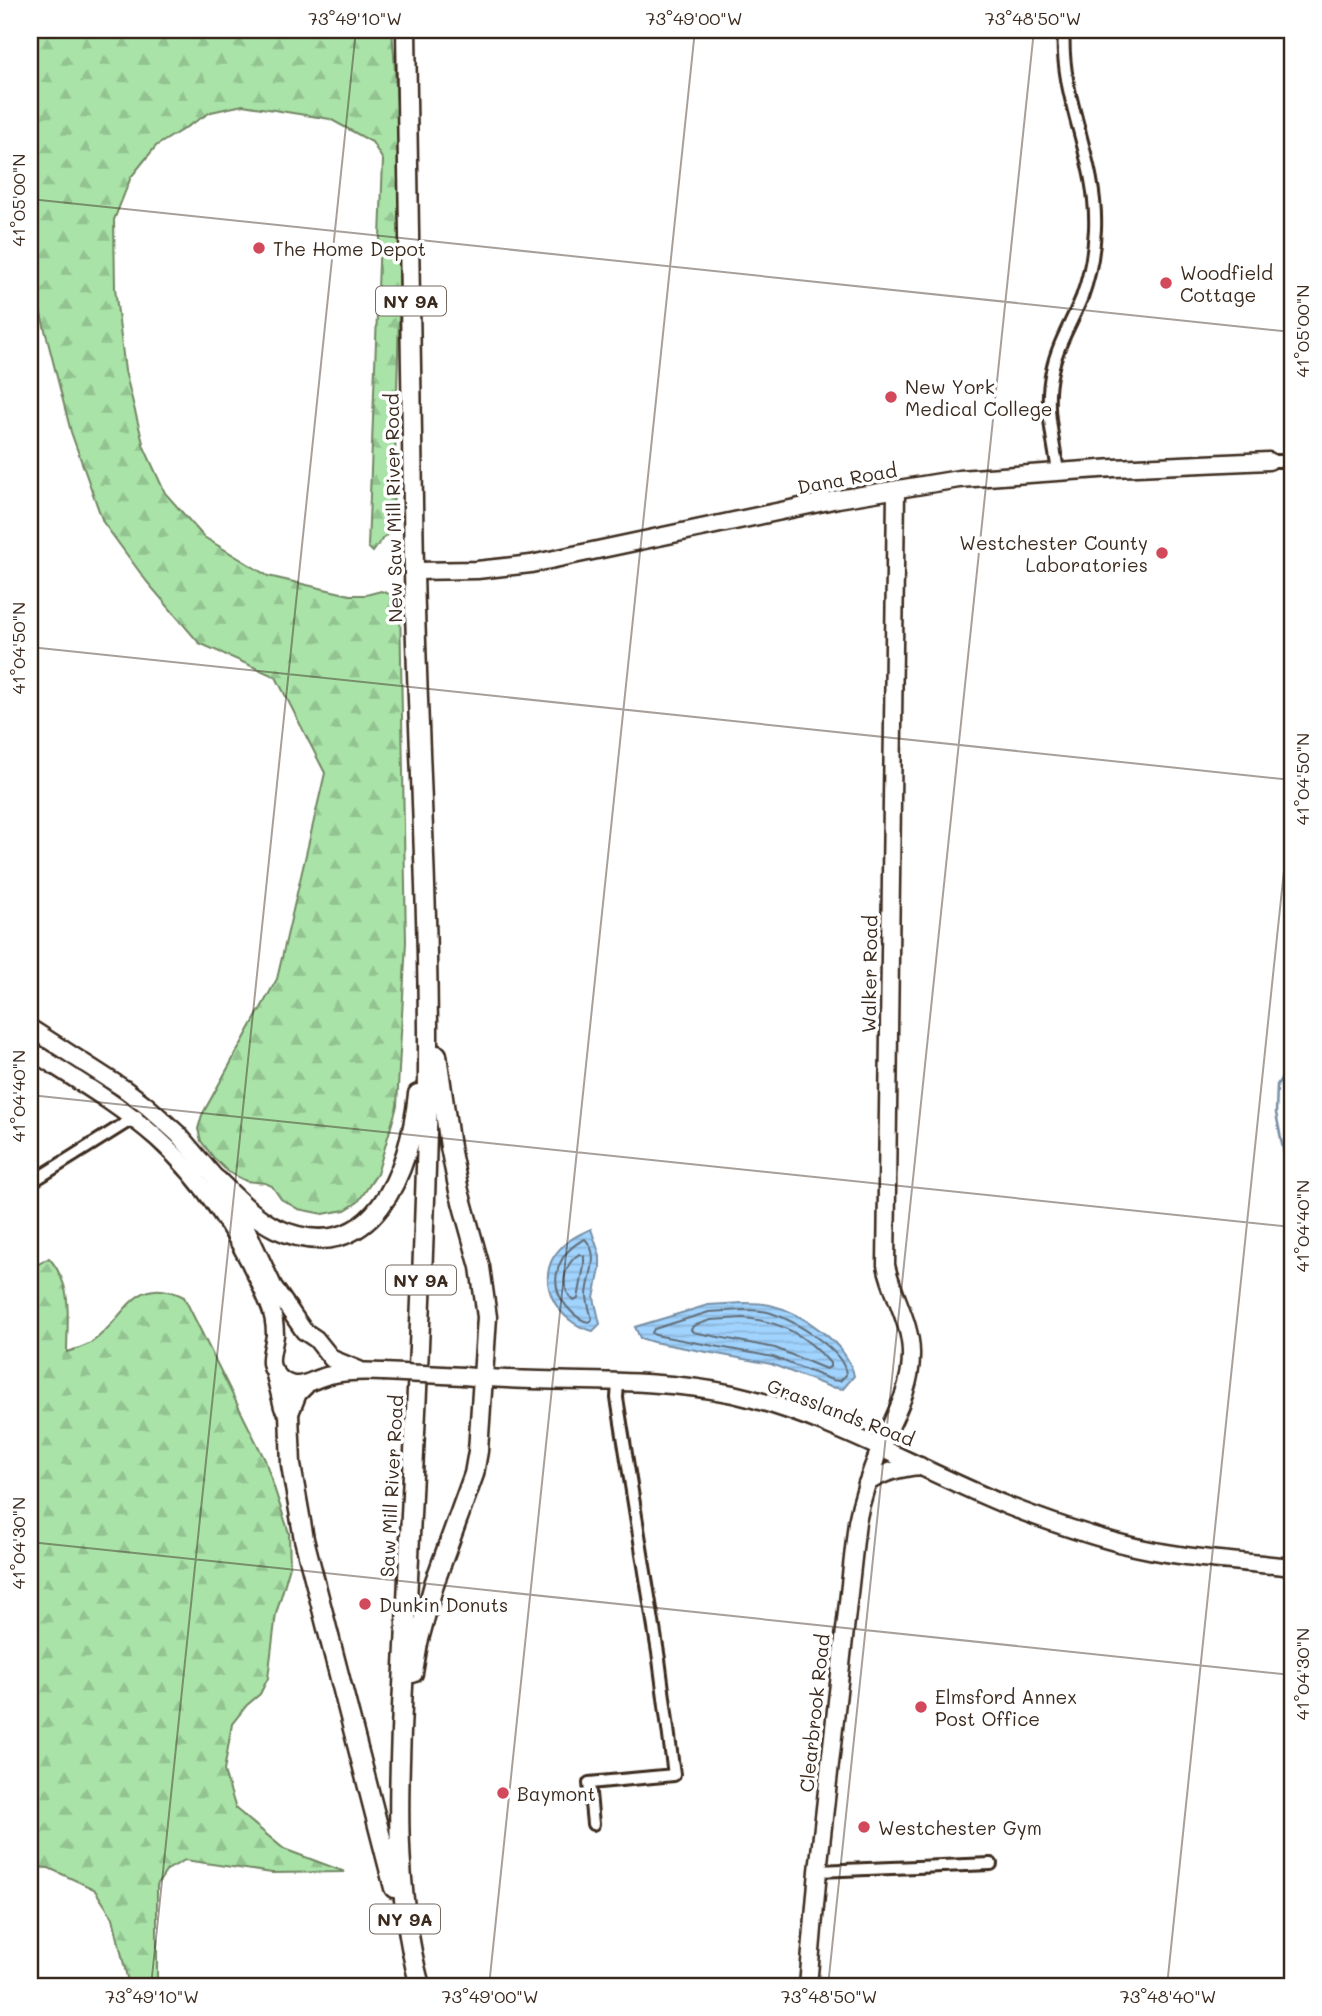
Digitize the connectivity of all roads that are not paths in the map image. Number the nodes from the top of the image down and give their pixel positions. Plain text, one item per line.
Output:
1 (406, 30) edge
2 (1064, 30) edge
3 (1269, 461) joint
4 (1292, 461) edge
5 (1058, 471) junction
6 (896, 491) junction
7 (414, 571) junction
8 (428, 986) junction
9 (30, 1028) edge
10 (30, 1050) edge
11 (147, 1106) junction
12 (134, 1119) junction
13 (217, 1180) junction
14 (30, 1183) edge
15 (304, 1331) junction
16 (274, 1341) junction
17 (323, 1350) junction
18 (359, 1370) junction
19 (276, 1375) junction
20 (483, 1378) junction
21 (312, 1382) junction
22 (618, 1383) junction
23 (289, 1413) junction
24 (880, 1447) junction
25 (920, 1466) junction
26 (867, 1483) junction
27 (1292, 1567) edge
28 (400, 1766) junction
29 (369, 1797) junction
30 (399, 1810) junction
31 (593, 1825) dead end
32 (991, 1864) dead end
33 (818, 1871) junction
34 (412, 1955) junction
35 (420, 1986) edge
36 (808, 1986) edge

1 - 7 main road, New Saw Mill River Road / NY 9A
2 - 5 street
3 - 4 street, Dana Road
3 - 5 street, Dana Road
5 - 6 street, Dana Road
6 - 7 street, Dana Road
6 - 24 street, Walker Road
7 - 8 main road, New Saw Mill River Road / NY 9A
8 - 13 main road
8 - 20 main road
8 - 28 main road, Saw Mill River Road / NY 9A
9 - 11 street
10 - 12 street
11 - 12 street
11 - 13 street
12 - 14 street
12 - 16 street
13 - 15 street
15 - 16 street
15 - 17 street
16 - 19 street
17 - 18 street
17 - 21 street
18 - 20 street, Grasslands Road, bridge
18 - 21 street
19 - 21 street
19 - 23 main road
20 - 22 street, Grasslands Road
20 - 28 main road
21 - 23 main road
22 - 24 street, Grasslands Road
22 - 31 street
23 - 29 main road
24 - 25 street, Grasslands Road
24 - 26 street, Clearbrook Road
25 - 26 street
25 - 27 street, Grasslands Road
26 - 33 street, Clearbrook Road
28 - 30 main road, Saw Mill River Road / NY 9A
29 - 30 main road
29 - 34 main road
30 - 34 main road, Saw Mill River Road / NY 9A
32 - 33 street
33 - 36 street, Clearbrook Road
34 - 35 main road, Saw Mill River Road / NY 9A

